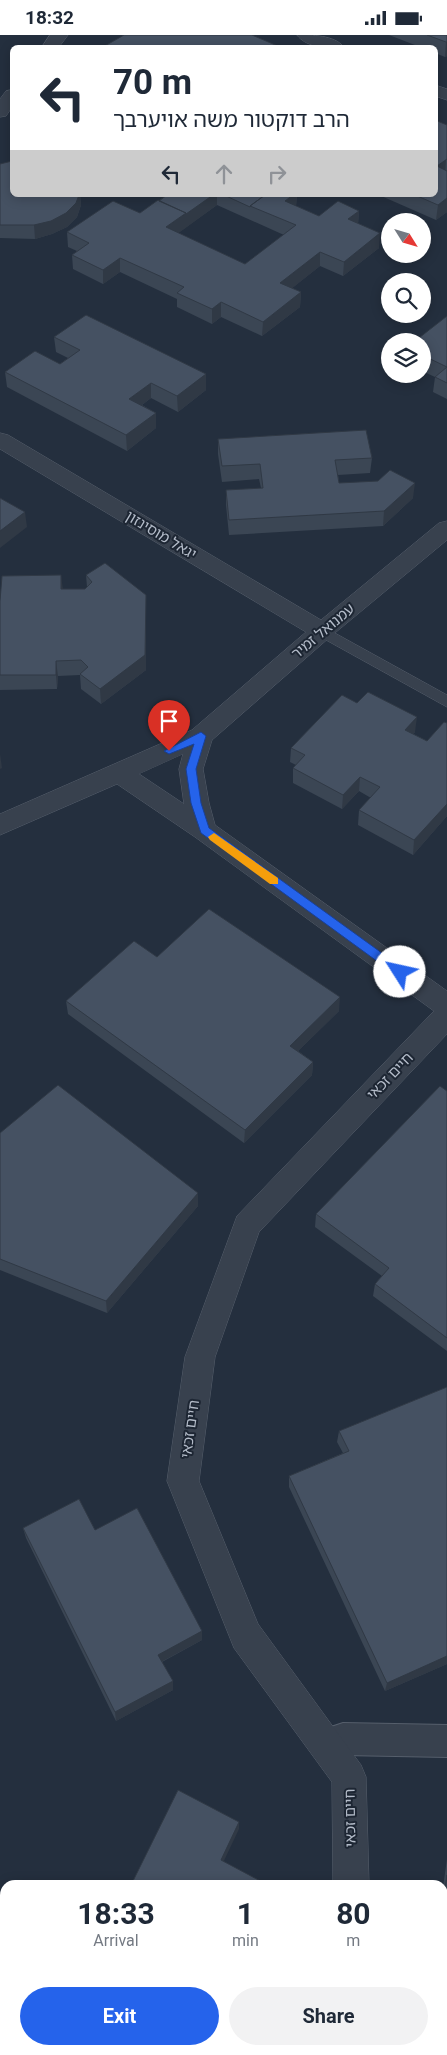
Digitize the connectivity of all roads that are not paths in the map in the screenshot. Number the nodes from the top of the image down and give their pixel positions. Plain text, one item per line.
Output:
1 (306, 35) edge
2 (330, 45) edge
3 (10, 98) edge
4 (0, 112) edge
5 (0, 440) edge
6 (447, 529) edge
7 (322, 631) junction
8 (447, 702) edge
9 (201, 736) junction
10 (119, 773) junction
11 (0, 825) edge
12 (204, 830) junction
13 (447, 1006) edge
14 (447, 1017) edge
15 (343, 1739) dead end
16 (447, 1741) edge
17 (351, 1880) edge

1 - 2 street
3 - 4 street
5 - 7 street, יגאל מוסינזון
6 - 7 street, עמנואל זמיר
7 - 8 lane
7 - 9 street, עמנואל זמיר
9 - 10 street, עמנואל זמיר
9 - 12 street
10 - 11 street, עמנואל זמיר
10 - 12 street
12 - 13 street
14 - 17 street, חיים זכאי
15 - 16 street

